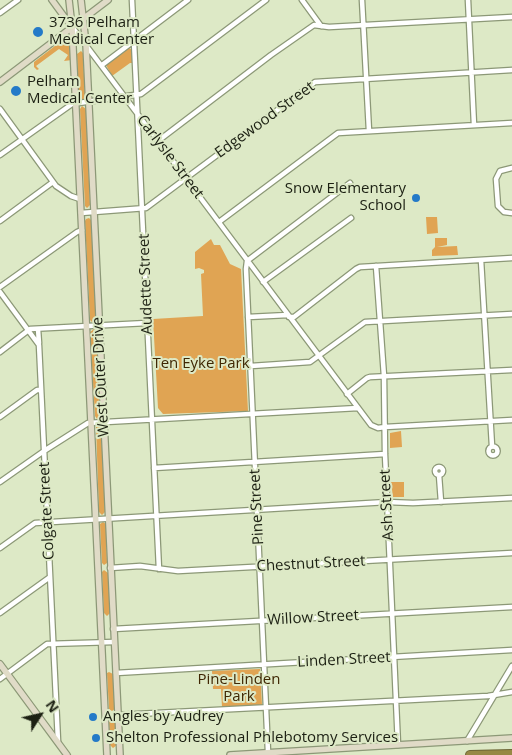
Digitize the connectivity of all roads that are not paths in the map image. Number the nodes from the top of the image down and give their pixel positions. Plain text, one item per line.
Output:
1 (18, 0) edge
2 (52, 0) edge
3 (81, 0) edge
4 (108, 0) edge
5 (132, 0) edge
6 (188, 0) edge
7 (266, 0) edge
8 (302, 0) edge
9 (362, 0) edge
10 (468, 0) edge
11 (69, 1) edge
12 (0, 13) edge
13 (512, 17) edge
14 (84, 19) junction
15 (469, 20) junction
16 (363, 24) junction
17 (321, 26) junction
18 (72, 27) junction
19 (134, 41) junction
20 (86, 48) junction
21 (73, 51) junction
22 (102, 65) junction
23 (512, 70) edge
24 (471, 73) junction
25 (366, 78) junction
26 (0, 82) edge
27 (136, 95) junction
28 (125, 96) junction
29 (88, 102) junction
30 (76, 103) junction
31 (0, 109) edge
32 (138, 114) junction
33 (512, 123) edge
34 (474, 125) junction
35 (369, 131) junction
36 (22, 140) junction
37 (158, 141) junction
38 (0, 155) edge
39 (512, 168) edge
40 (186, 178) junction
41 (53, 182) junction
42 (350, 183) dead end
43 (80, 199) junction
44 (143, 209) junction
45 (93, 212) junction
46 (81, 213) junction
47 (512, 213) edge
48 (351, 218) dead end
49 (0, 221) edge
50 (219, 222) junction
51 (82, 230) junction
52 (512, 258) edge
53 (481, 260) junction
54 (248, 261) junction
55 (376, 266) junction
56 (264, 282) junction
57 (0, 287) edge
58 (0, 292) edge
59 (512, 314) edge
60 (484, 315) junction
61 (288, 316) junction
62 (248, 317) junction
63 (380, 321) junction
64 (147, 323) junction
65 (87, 326) junction
66 (98, 326) junction
67 (38, 329) junction
68 (29, 330) junction
69 (39, 345) junction
70 (0, 352) edge
71 (319, 356) junction
72 (251, 366) junction
73 (512, 370) edge
74 (488, 371) junction
75 (384, 376) junction
76 (41, 390) junction
77 (348, 394) junction
78 (358, 408) junction
79 (252, 414) junction
80 (0, 418) edge
81 (152, 420) junction
82 (512, 420) edge
83 (91, 422) junction
84 (103, 422) junction
85 (491, 422) junction
86 (385, 428) junction
87 (492, 446) dead end
88 (44, 451) junction
89 (385, 454) junction
90 (254, 462) junction
91 (154, 468) junction
92 (439, 478) dead end
93 (1, 480) edge
94 (512, 498) edge
95 (387, 502) junction
96 (440, 502) junction
97 (257, 510) junction
98 (156, 516) junction
99 (108, 518) junction
100 (96, 519) junction
101 (47, 522) junction
102 (0, 548) edge
103 (512, 553) edge
104 (390, 560) junction
105 (260, 567) junction
106 (98, 568) junction
107 (110, 568) junction
108 (159, 569) junction
109 (50, 577) junction
110 (512, 607) edge
111 (0, 613) edge
112 (392, 614) junction
113 (101, 618) junction
114 (113, 618) junction
115 (262, 621) junction
116 (113, 629) junction
117 (102, 642) junction
118 (114, 642) junction
119 (53, 644) junction
120 (512, 650) edge
121 (394, 657) junction
122 (0, 664) edge
123 (264, 664) junction
124 (512, 666) edge
125 (116, 673) junction
126 (7, 674) junction
127 (0, 679) edge
128 (512, 692) edge
129 (495, 694) junction
130 (396, 701) junction
131 (266, 708) junction
132 (105, 715) junction
133 (117, 715) junction
134 (512, 738) edge
135 (467, 741) junction
136 (58, 743) junction
137 (106, 745) junction
138 (398, 745) junction
139 (119, 746) junction
140 (268, 752) junction
141 (512, 754) edge
142 (67, 755) edge
143 (107, 755) edge
144 (120, 755) edge
145 (230, 755) edge
146 (470, 755) edge

1 - 12 street
2 - 18 main road, Carlysle Street
3 - 11 main road
3 - 14 main road, West Outer Drive
4 - 14 main road
5 - 19 street, Audette Street
6 - 19 street
7 - 27 street
8 - 17 street
9 - 16 street
10 - 15 street
11 - 18 main road, West Outer Drive
13 - 15 street
14 - 18 main road
14 - 20 main road, West Outer Drive
15 - 16 street
15 - 24 street
16 - 17 street
16 - 25 street
17 - 37 street
18 - 20 street, Carlysle Street
18 - 21 main road, West Outer Drive
18 - 26 main road
19 - 22 street
19 - 27 street, Audette Street
20 - 21 main road
20 - 22 street, Carlysle Street
20 - 29 main road, West Outer Drive
21 - 30 main road, West Outer Drive
22 - 28 street, Carlysle Street
23 - 24 street, Edgewood Street
24 - 25 street, Edgewood Street
24 - 34 street
25 - 35 street
25 - 40 street, Edgewood Street
27 - 28 street
27 - 32 street, Audette Street
28 - 29 street
28 - 32 street, Carlysle Street
29 - 30 street
29 - 45 main road, West Outer Drive
30 - 36 street
30 - 43 main road, West Outer Drive
31 - 36 street
32 - 37 street, Carlysle Street
32 - 44 street, Audette Street
33 - 34 street
34 - 35 street
35 - 50 street
36 - 38 street
36 - 41 street
37 - 40 street, Carlysle Street
39 - 47 street
40 - 44 street, Edgewood Street
40 - 50 street, Carlysle Street
41 - 43 street
41 - 49 street
42 - 54 street
43 - 46 main road, West Outer Drive
44 - 45 street
44 - 64 street, Audette Street
45 - 46 street
45 - 66 main road, West Outer Drive
46 - 51 main road, West Outer Drive
48 - 56 street
50 - 54 street, Carlysle Street
51 - 57 street
51 - 65 main road, West Outer Drive
52 - 53 street
53 - 55 street
53 - 60 street
54 - 56 street, Carlysle Street
54 - 62 street, Pine Street
55 - 61 street
55 - 63 street, Ash Street
56 - 61 street, Carlysle Street
58 - 68 street
59 - 60 street
60 - 63 street
60 - 74 street
61 - 62 street
61 - 71 street, Carlysle Street
62 - 72 street, Pine Street
63 - 71 street
63 - 75 street, Ash Street
64 - 66 street
64 - 81 street, Audette Street
65 - 66 street
65 - 67 street
65 - 83 main road, West Outer Drive
66 - 84 main road, West Outer Drive
67 - 68 street
67 - 69 street, Colgate Street
68 - 69 street
68 - 70 street
69 - 76 street, Colgate Street
71 - 72 street
71 - 77 street, Carlysle Street
72 - 79 street, Pine Street
73 - 74 street
74 - 75 street
74 - 85 street
75 - 77 street
75 - 86 street, Ash Street
76 - 80 street
76 - 88 street, Colgate Street
77 - 78 street, Carlysle Street
78 - 79 street
78 - 86 street, Carlysle Street
79 - 81 street
79 - 90 street, Pine Street
81 - 84 street
81 - 91 street, Audette Street
82 - 85 street
83 - 84 street
83 - 88 street
83 - 100 main road, West Outer Drive
84 - 99 main road, West Outer Drive
85 - 86 street
85 - 87 street
86 - 89 street, Ash Street
88 - 93 street
88 - 101 street, Colgate Street
89 - 90 street
89 - 95 street, Ash Street
90 - 91 street
90 - 97 street, Pine Street
91 - 98 street, Audette Street
92 - 96 street
94 - 96 street
95 - 96 street
95 - 97 street
95 - 104 street, Ash Street
97 - 98 street
97 - 105 street, Pine Street
98 - 99 street
98 - 108 street, Audette Street
99 - 100 street
99 - 107 main road, West Outer Drive
100 - 101 street
100 - 106 main road, West Outer Drive
101 - 102 street
101 - 109 street, Colgate Street
103 - 104 street, Chestnut Street
104 - 105 street, Chestnut Street
104 - 112 street, Ash Street
105 - 108 street, Chestnut Street
105 - 115 street, Pine Street
106 - 107 main road
106 - 113 main road, West Outer Drive
107 - 108 street, Chestnut Street
107 - 114 main road, West Outer Drive
109 - 111 street
109 - 119 street, Colgate Street
110 - 112 street, Willow Street
112 - 115 street, Willow Street
112 - 121 street, Ash Street
113 - 114 main road
113 - 117 main road, West Outer Drive
114 - 116 main road, West Outer Drive
115 - 116 street, Willow Street
115 - 123 street, Pine Street
116 - 118 main road, West Outer Drive
117 - 118 street
117 - 119 street
117 - 132 main road, West Outer Drive
118 - 125 main road, West Outer Drive
119 - 126 street
119 - 136 street, Colgate Street
120 - 121 street, Linden Street
121 - 123 street, Linden Street
121 - 130 street, Ash Street
122 - 126 main road
123 - 125 street, Linden Street
123 - 131 street, Pine Street
124 - 129 street
125 - 133 main road, West Outer Drive
126 - 127 street
126 - 136 main road
128 - 129 street
129 - 130 street
129 - 135 street
130 - 131 street
130 - 138 street, Ash Street
131 - 133 street
131 - 140 street, Pine Street
132 - 133 main road
132 - 137 main road, West Outer Drive
133 - 139 main road, West Outer Drive
134 - 135 main road
135 - 138 main road
136 - 142 main road
137 - 139 main road
137 - 143 main road, West Outer Drive
138 - 140 main road
139 - 144 main road, West Outer Drive
140 - 145 main road
141 - 146 highway

